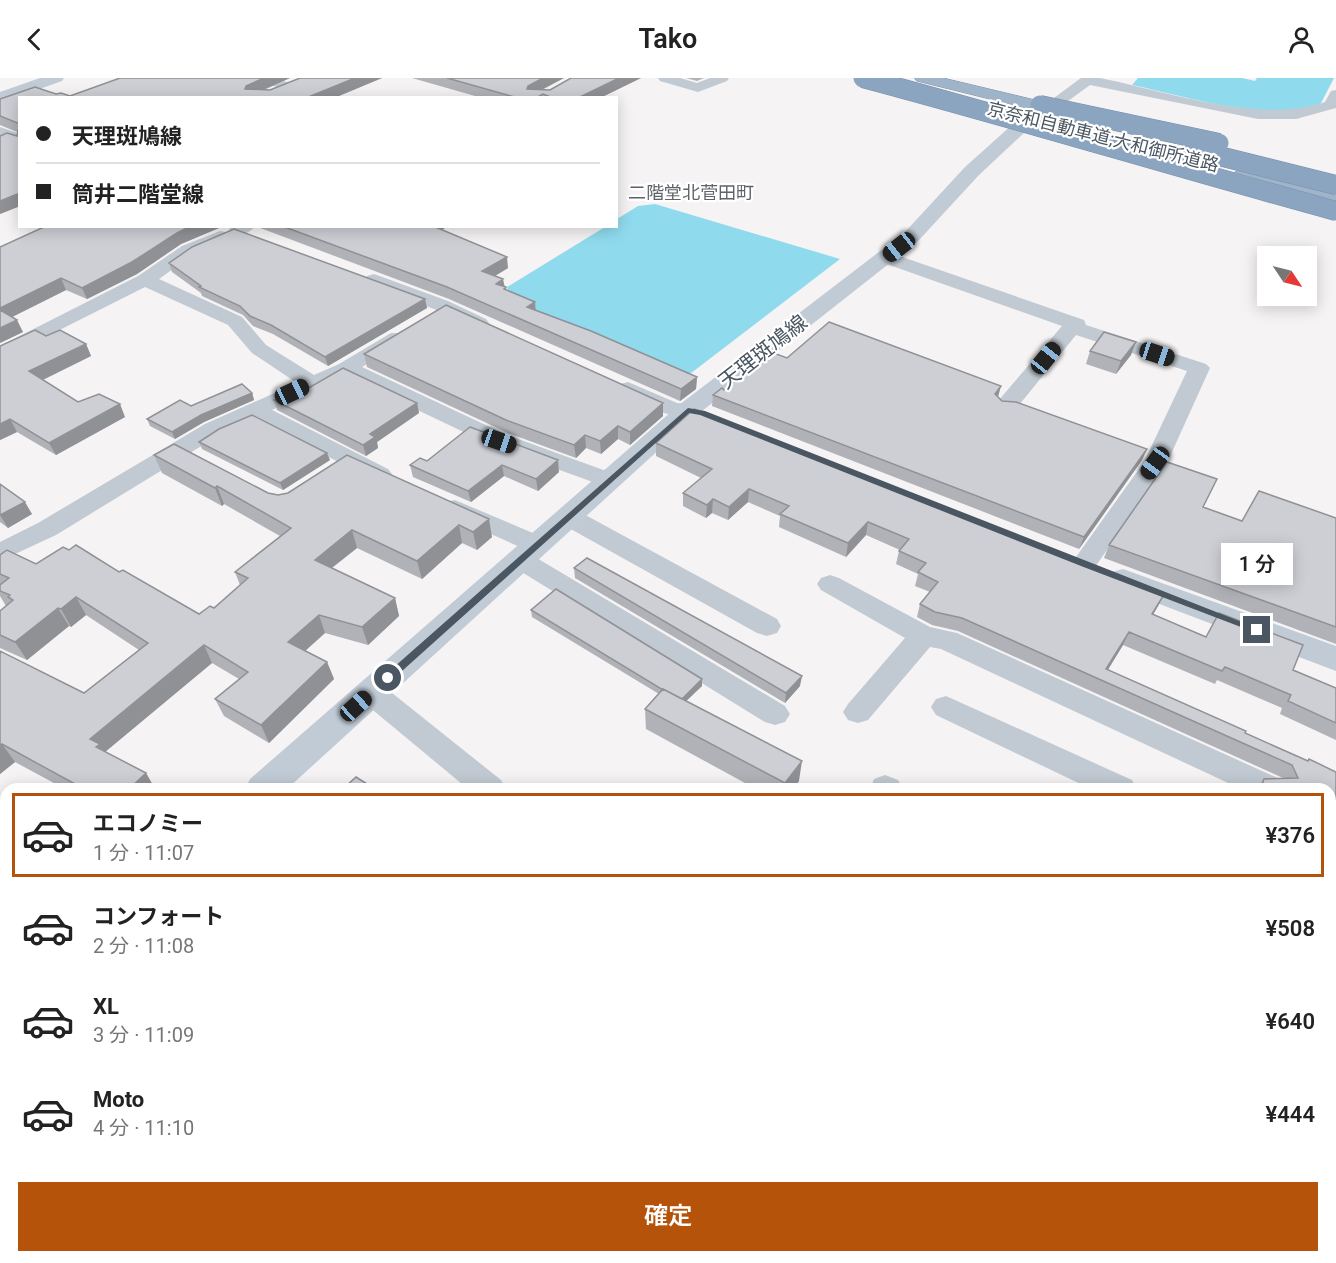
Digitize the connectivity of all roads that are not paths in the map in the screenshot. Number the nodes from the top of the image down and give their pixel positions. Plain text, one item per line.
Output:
1 (57, 78) edge
2 (262, 78) edge
3 (665, 78) edge
4 (722, 78) edge
5 (854, 78) edge
6 (863, 78) edge
7 (870, 78) edge
8 (904, 78) edge
9 (909, 78) edge
10 (923, 78) edge
11 (1089, 79) edge
12 (267, 94) edge
13 (1336, 94) edge
14 (0, 98) edge
15 (1048, 109) junction
16 (1029, 121) junction
17 (0, 132) edge
18 (18, 139) edge
19 (1336, 170) edge
20 (1336, 179) edge
21 (1336, 185) edge
22 (1336, 195) edge
23 (1336, 201) edge
24 (1336, 211) edge
25 (242, 230) edge
26 (885, 257) junction
27 (356, 274) edge
28 (145, 280) junction
29 (446, 308) junction
30 (1072, 327) junction
31 (501, 333) edge
32 (0, 354) edge
33 (346, 368) junction
34 (609, 381) edge
35 (312, 383) junction
36 (1007, 405) edge
37 (254, 410) junction
38 (688, 410) junction
39 (724, 422) edge
40 (609, 480) junction
41 (403, 484) edge
42 (434, 498) edge
43 (569, 517) junction
44 (0, 552) edge
45 (529, 553) junction
46 (1073, 560) joint
47 (830, 584) dead end
48 (767, 626) dead end
49 (924, 636) junction
50 (1336, 659) edge
51 (372, 693) junction
52 (946, 707) dead end
53 (858, 712) dead end
54 (775, 714) dead end
55 (270, 783) edge
56 (483, 783) edge
57 (1108, 783) edge
58 (1258, 783) edge

1 - 14 main road
2 - 12 street
3 - 4 street
5 - 16 highway
6 - 24 highway, bridge
7 - 22 highway, 京奈和自動車道;大和御所道路, bridge
8 - 21 highway, 京奈和自動車道;大和御所道路, bridge
9 - 19 highway, bridge
10 - 15 highway
11 - 13 street
11 - 15 street
15 - 16 main road, 天理斑鳩線
15 - 20 highway
16 - 23 highway
16 - 26 main road, 天理斑鳩線
17 - 18 street
25 - 28 street
26 - 30 street
26 - 38 main road, 天理斑鳩線
27 - 29 street
28 - 32 street
28 - 35 street
29 - 31 street
29 - 33 street
30 - 36 street
30 - 46 street
33 - 35 street
33 - 40 street
34 - 38 street
35 - 37 street
37 - 41 street
37 - 44 street
38 - 39 main road
38 - 40 main road, 天理斑鳩線
40 - 43 main road, 天理斑鳩線
42 - 45 street
43 - 45 main road, 天理斑鳩線
43 - 48 street
45 - 51 main road, 天理斑鳩線
45 - 54 street
46 - 50 main road
47 - 49 street
49 - 53 street
49 - 58 street
51 - 55 main road, 天理斑鳩線
51 - 56 street
52 - 57 street

